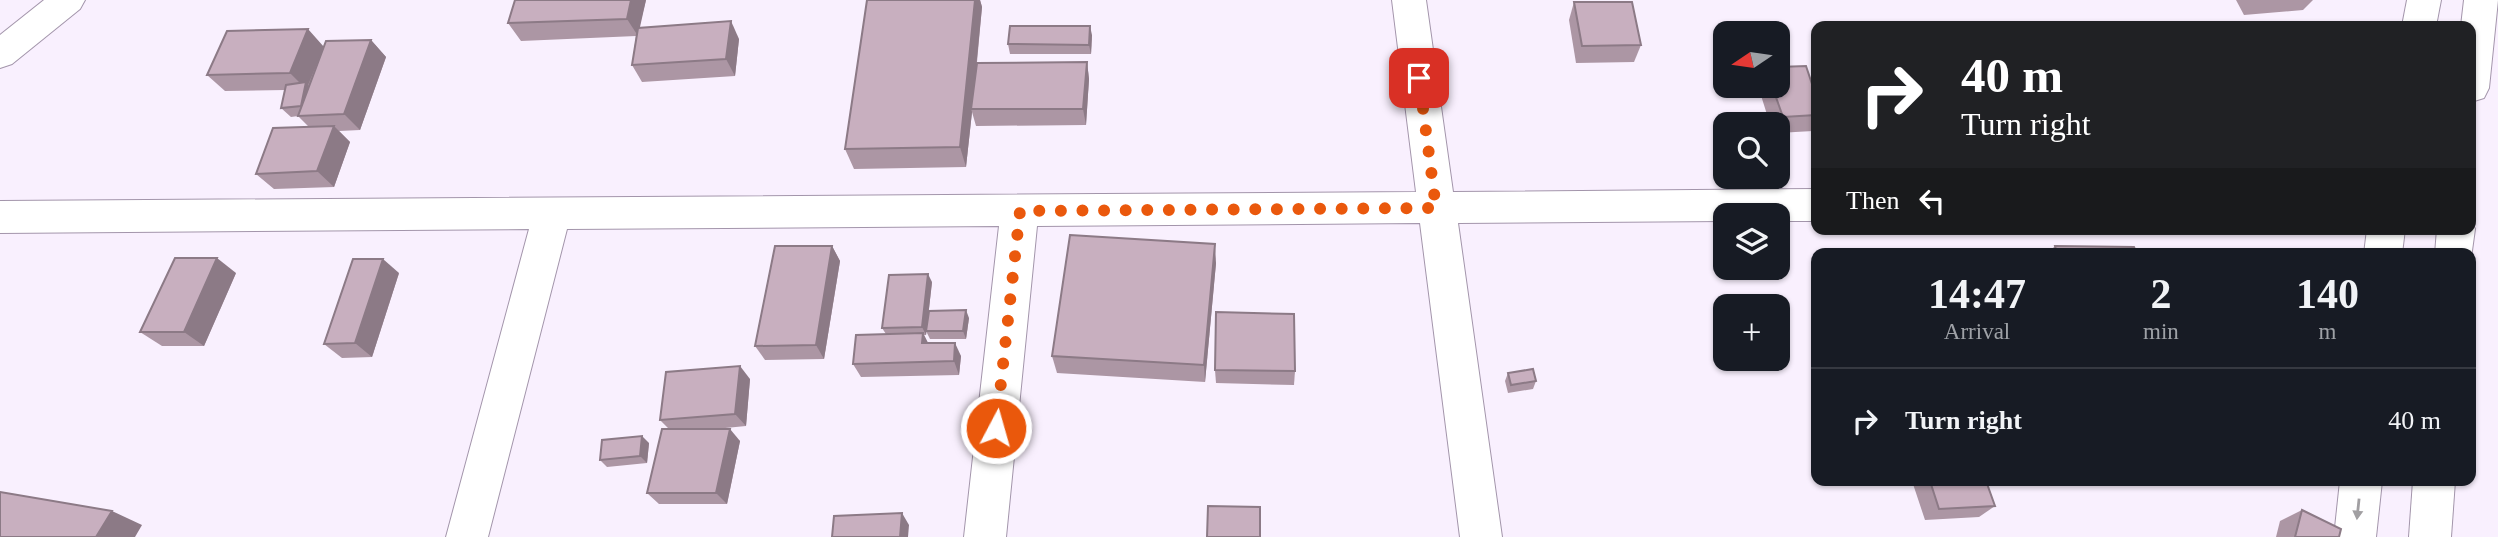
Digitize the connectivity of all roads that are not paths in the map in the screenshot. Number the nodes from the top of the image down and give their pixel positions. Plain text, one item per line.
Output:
1 (68, 0) edge
2 (1409, 0) edge
3 (2424, 0) edge
4 (2481, 0) edge
5 (2420, 21) edge
6 (2476, 44) edge
7 (0, 54) edge
8 (1811, 205) edge
9 (1436, 208) junction
10 (1020, 211) junction
11 (552, 215) junction
12 (0, 217) edge
13 (2361, 486) edge
14 (2434, 486) edge
15 (467, 537) edge
16 (985, 537) edge
17 (1481, 537) edge
18 (2356, 537) edge
19 (2430, 537) edge

1 - 7 street
2 - 9 street
3 - 5 street
4 - 6 street
8 - 9 street
9 - 10 street
9 - 17 street
10 - 11 street
10 - 16 street
11 - 12 street
11 - 15 street
13 -> 18 street
14 - 19 street

